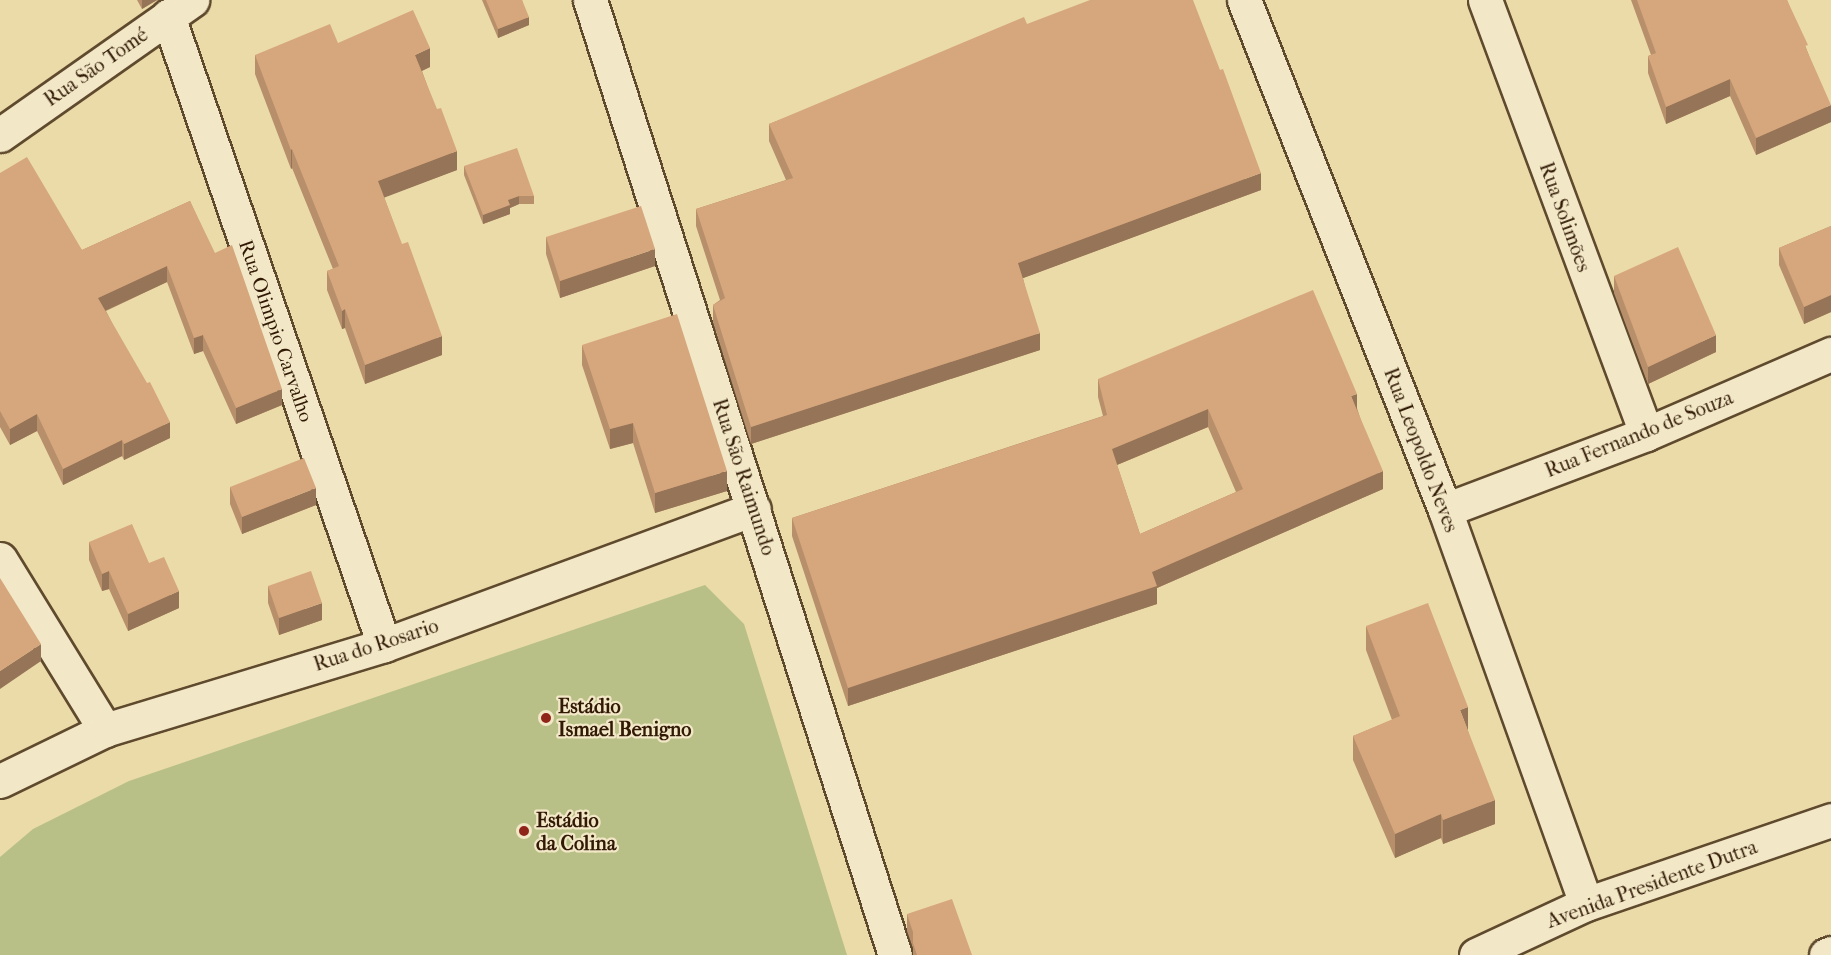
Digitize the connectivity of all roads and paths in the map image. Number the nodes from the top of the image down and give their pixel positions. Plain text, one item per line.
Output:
1 (590, 0) edge
2 (1244, 0) edge
3 (1485, 0) edge
4 (180, 8) edge
5 (0, 135) edge
6 (1831, 354) edge
7 (1646, 434) junction
8 (754, 509) junction
9 (1445, 510) junction
10 (0, 559) edge
11 (384, 645) junction
12 (105, 730) junction
13 (0, 782) edge
14 (1831, 820) edge
15 (1586, 904) junction
16 (1831, 953) edge
17 (895, 955) edge
18 (1476, 955) edge
19 (1826, 955) edge

1 - 8 street, Rua São Raimundo
2 - 9 street, Rua Leopoldo Neves
3 - 7 street, Rua Solimões
4 - 5 street, Rua São Tomé
4 - 11 street, Rua Olimpio Carvalho
6 - 7 street, Rua Fernando de Souza
7 - 9 street, Rua Fernando de Souza
8 - 11 street, Rua do Rosario
8 - 17 street, Rua São Raimundo
9 - 15 street, Rua Leopoldo Neves
10 - 12 street
11 - 12 street, Rua do Rosario
12 - 13 street, Rua do Rosario
14 - 15 street, Avenida Presidente Dutra
15 - 18 street, Avenida Presidente Dutra
16 - 19 street

